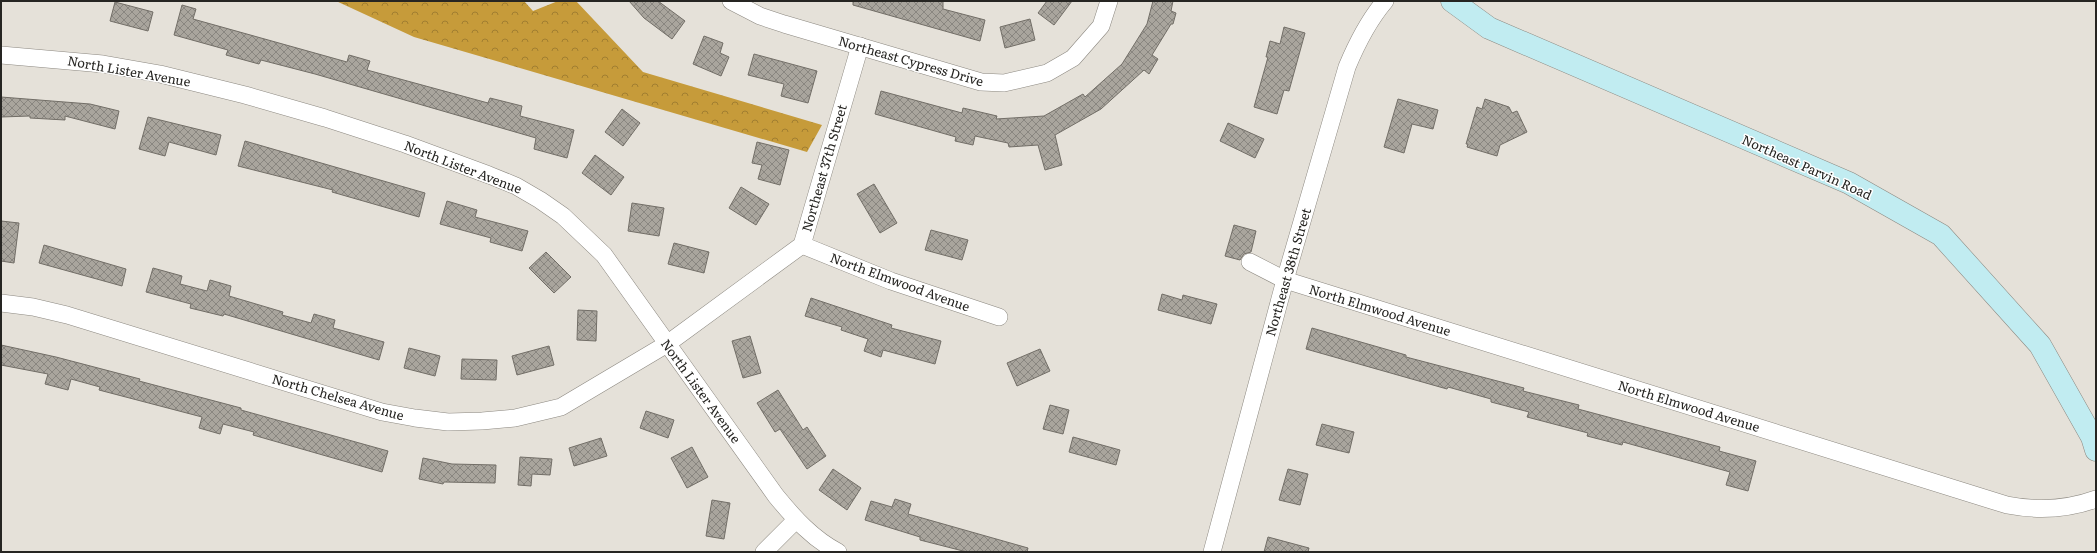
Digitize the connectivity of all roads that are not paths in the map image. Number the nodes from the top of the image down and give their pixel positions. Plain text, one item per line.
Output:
1 (731, 1) edge
2 (1109, 1) edge
3 (1385, 1) edge
4 (1452, 1) edge
5 (860, 46) junction
6 (1, 55) edge
7 (802, 245) junction
8 (1250, 262) dead end
9 (1285, 280) junction
10 (1, 303) edge
11 (999, 317) dead end
12 (667, 344) junction
13 (2096, 450) edge
14 (2096, 499) edge
15 (796, 520) junction
16 (764, 552) edge
17 (838, 552) edge
18 (1212, 552) edge

1 - 5 street, Northeast Cypress Drive
2 - 5 street, Northeast Cypress Drive
3 - 9 street, Northeast 38th Street
4 - 13 main road, Northeast Parvin Road
5 - 7 street, Northeast 37th Street
6 - 12 street, North Lister Avenue
7 - 11 street, North Elmwood Avenue
7 - 12 street, Northeast 37th Street
8 - 9 street, North Elmwood Avenue
9 - 14 street, North Elmwood Avenue
9 - 18 street, Northeast 38th Street
10 - 12 street, North Chelsea Avenue
12 - 15 street, North Lister Avenue
15 - 16 street
15 - 17 street, North Lister Avenue

